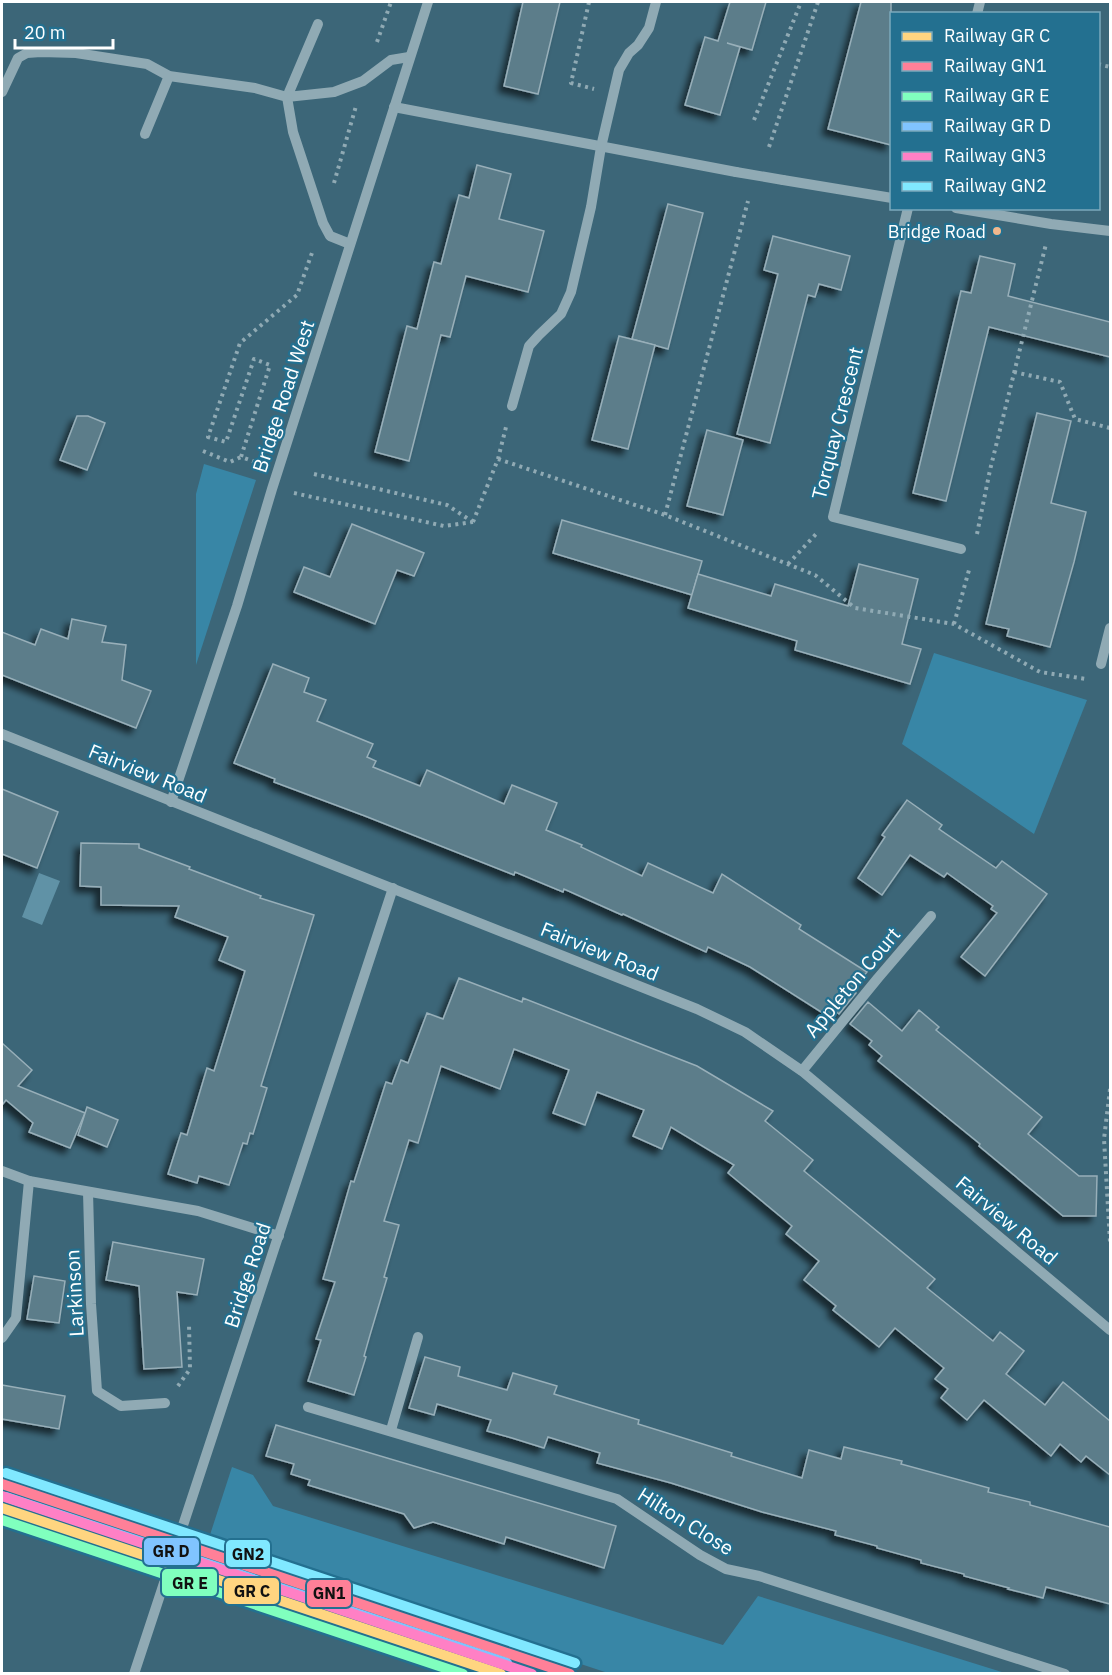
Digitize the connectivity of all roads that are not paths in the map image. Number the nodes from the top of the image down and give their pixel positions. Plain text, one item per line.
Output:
1 (428, 2) edge
2 (656, 2) edge
3 (318, 24) dead end
4 (409, 57) junction
5 (169, 76) junction
6 (2, 92) edge
7 (287, 96) junction
8 (394, 107) junction
9 (145, 134) dead end
10 (601, 147) junction
11 (890, 198) edge
12 (908, 210) edge
13 (968, 210) edge
14 (1110, 231) edge
15 (351, 244) junction
16 (512, 406) road end
17 (961, 549) road end
18 (1110, 628) edge
19 (1101, 664) dead end
20 (2, 734) edge
21 (171, 802) junction
22 (393, 888) junction
23 (931, 916) dead end
24 (802, 1071) junction
25 (2, 1171) edge
26 (29, 1181) junction
27 (88, 1192) junction
28 (279, 1236) junction
29 (1110, 1330) edge
30 (418, 1337) dead end
31 (2, 1338) edge
32 (165, 1403) road end
33 (308, 1407) dead end
34 (391, 1431) junction
35 (134, 1674) edge
36 (1065, 1674) edge

1 - 4 street, Bridge Road West
2 - 10 street
3 - 7 street
4 - 7 street
4 - 8 street, Bridge Road West
5 - 6 street
5 - 7 street
5 - 9 street
7 - 15 street
8 - 10 street
8 - 15 street, Bridge Road West
10 - 11 street, bridge
10 - 16 street
12 - 17 street, Torquay Crescent
13 - 14 street
15 - 21 street, Bridge Road West
18 - 19 street
20 - 21 street, Fairview Road
21 - 22 street, Fairview Road
22 - 24 street, Fairview Road
22 - 28 street, Bridge Road
23 - 24 street, Appleton Court
24 - 29 street, Fairview Road
25 - 26 street
26 - 27 street
26 - 31 street
27 - 28 street
27 - 32 street, Larkinson
28 - 35 street, Bridge Road
30 - 34 street
33 - 34 street, Hilton Close
34 - 36 street, Hilton Close

